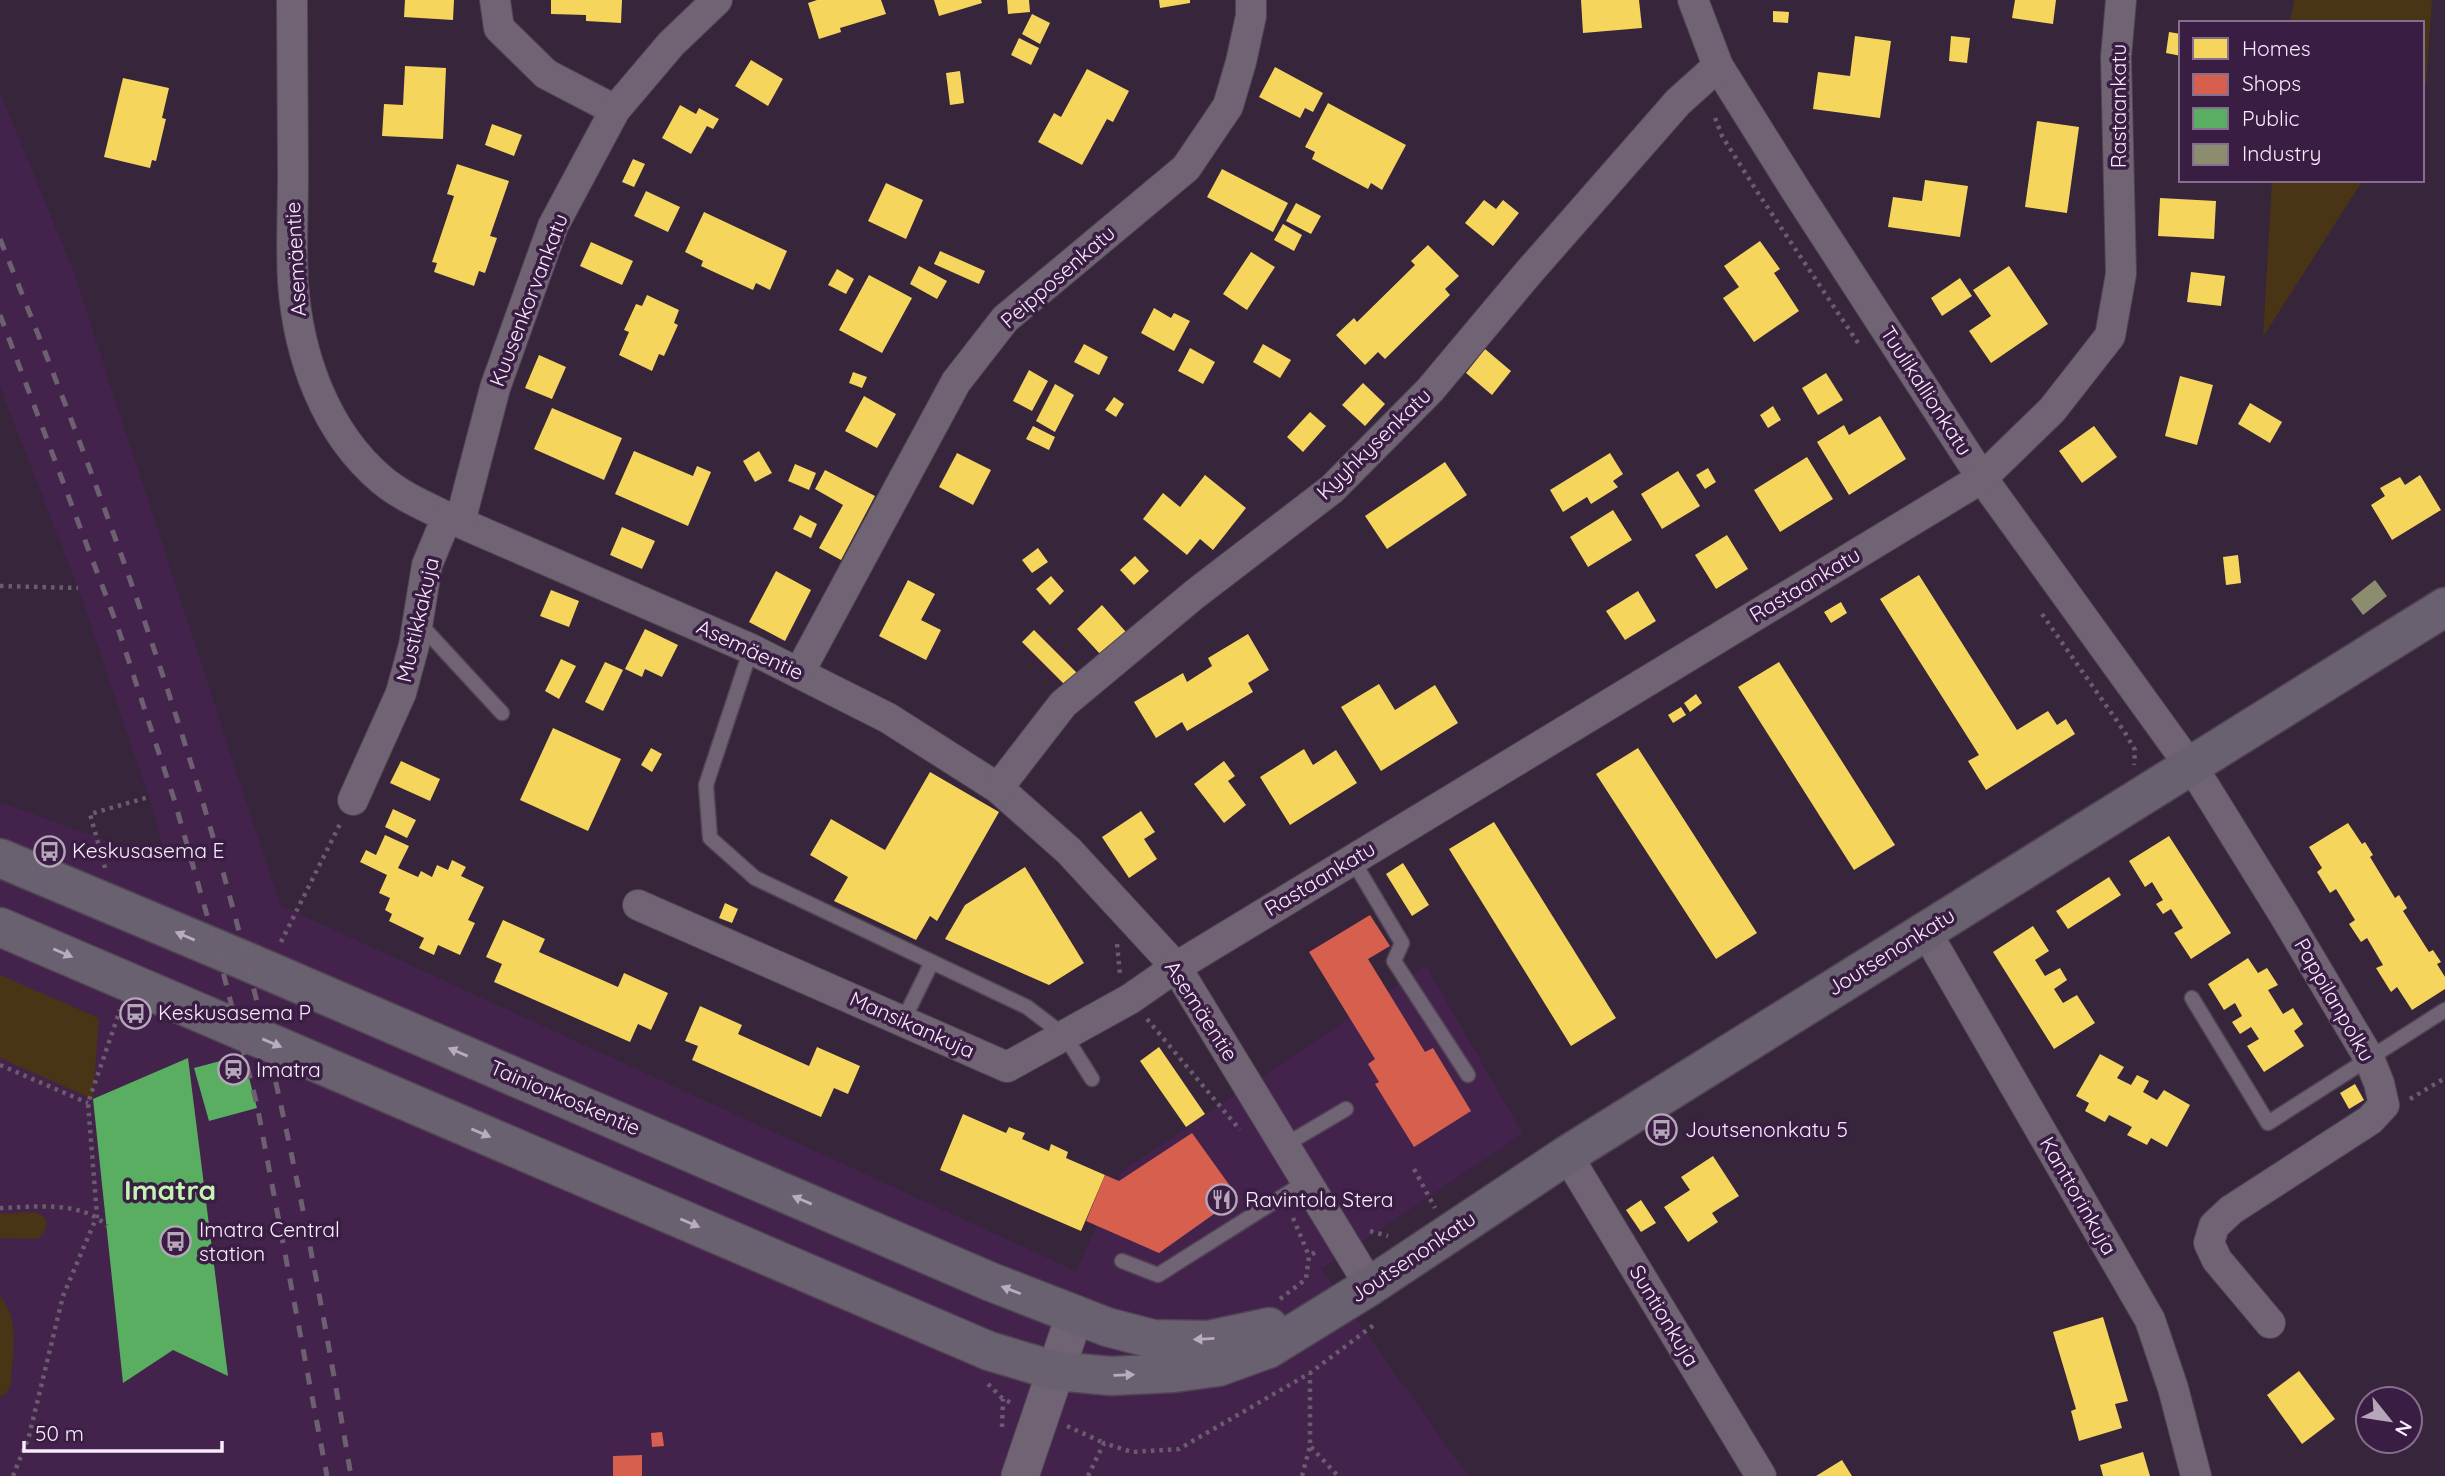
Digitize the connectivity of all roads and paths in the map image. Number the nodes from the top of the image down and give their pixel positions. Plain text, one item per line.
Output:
1 (292, 0) edge
2 (495, 0) edge
3 (717, 0) edge
4 (1251, 0) edge
5 (1693, 0) edge
6 (2121, 0) edge
7 (1718, 66) junction
8 (615, 110) junction
9 (1982, 478) junction
10 (454, 520) junction
11 (0, 586) edge
12 (78, 588) dead end
13 (2445, 607) edge
14 (418, 622) junction
15 (751, 649) junction
16 (799, 673) junction
17 (502, 713) dead end
18 (2188, 765) junction
19 (998, 788) junction
20 (149, 797) dead end
21 (353, 800) joint
22 (0, 858) edge
23 (102, 858) dead end
24 (1352, 859) junction
25 (96, 871) dead end
26 (108, 876) dead end
27 (1111, 898) junction
28 (638, 905) dead end
29 (0, 927) edge
30 (1925, 930) junction
31 (283, 937) dead end
32 (932, 962) junction
33 (1176, 967) junction
34 (2192, 998) dead end
35 (1130, 999) junction
36 (121, 1007) dead end
37 (2445, 1010) edge
38 (903, 1021) junction
39 (1065, 1036) junction
40 (2369, 1058) junction
41 (0, 1065) edge
42 (1468, 1075) dead end
43 (2445, 1078) edge
44 (1092, 1079) dead end
45 (88, 1103) junction
46 (2384, 1105) junction
47 (1346, 1109) dead end
48 (1246, 1137) dead end
49 (1285, 1144) junction
50 (1567, 1155) junction
51 (1295, 1188) junction
52 (0, 1208) edge
53 (97, 1216) junction
54 (107, 1226) dead end
55 (1396, 1236) dead end
56 (1341, 1237) junction
57 (1309, 1256) junction
58 (1122, 1261) dead end
59 (1355, 1295) junction
60 (1278, 1300) dead end
61 (1075, 1314) junction
62 (2270, 1322) dead end
63 (1056, 1371) junction
64 (1310, 1373) dead end
65 (1310, 1446) junction
66 (13, 1476) edge
67 (1020, 1476) edge
68 (1302, 1476) edge
69 (1338, 1476) edge
70 (1761, 1476) edge
71 (2196, 1476) edge

1 - 10 street, Asemäentie
2 - 8 street
3 - 8 street, Kuusenkorvankatu
4 - 16 street, Peipposenkatu
5 - 7 street, Tuulikallionkatu
6 - 9 street, Rastaankatu
7 - 9 street, Tuulikallionkatu
7 - 19 street, Kyyhkysenkatu
8 - 10 street, Kuusenkorvankatu
9 - 18 street, Tuulikallionkatu
9 - 24 street, Rastaankatu
10 - 14 street, Mustikkakuja
10 - 15 street, Asemäentie
11 - 12 path
13 - 18 main road, Joutsenonkatu
14 - 17 lane
14 - 21 street, Mustikkakuja
15 - 16 street, Asemäentie
15 - 32 lane
16 - 19 street, Asemäentie
18 - 30 main road, Joutsenonkatu
18 - 40 street, Pappilanpolku
19 - 27 street, Asemäentie
20 - 23 path
21 - 31 path
61 -> 22 main road, Tainionkoskentie
24 - 33 street, Rastaankatu
24 - 42 lane
25 - 26 path
27 - 33 street, Asemäentie
27 - 35 path
28 - 38 street, Mansikankuja
29 -> 63 main road
30 - 50 main road, Joutsenonkatu
30 - 71 street, Kanttorinkuja
32 - 38 lane
32 - 39 lane
33 - 35 street, Mansikankuja
33 - 49 street, Asemäentie
34 - 40 lane
35 - 39 street, Mansikankuja
35 - 48 path
36 - 45 path
37 - 40 lane
38 - 39 street, Mansikankuja
39 - 44 lane
40 - 46 street, Pappilanpolku
41 - 45 path
43 - 46 path
45 - 53 path
46 - 62 street
47 - 49 lane
49 - 51 street, Asemäentie
50 - 59 main road, Joutsenonkatu
50 - 70 street, Suntionkuja
51 - 56 street, Asemäentie
51 - 57 path
51 - 58 lane
52 - 53 path
53 - 54 path
53 - 66 path
55 - 56 path
56 - 57 path
56 - 59 street, Asemäentie
57 - 60 path
59 -> 61 main road, Joutsenonkatu
63 -> 59 main road, Joutsenonkatu
61 - 63 street
63 - 67 street
64 - 65 path
65 - 68 path
65 - 69 path

